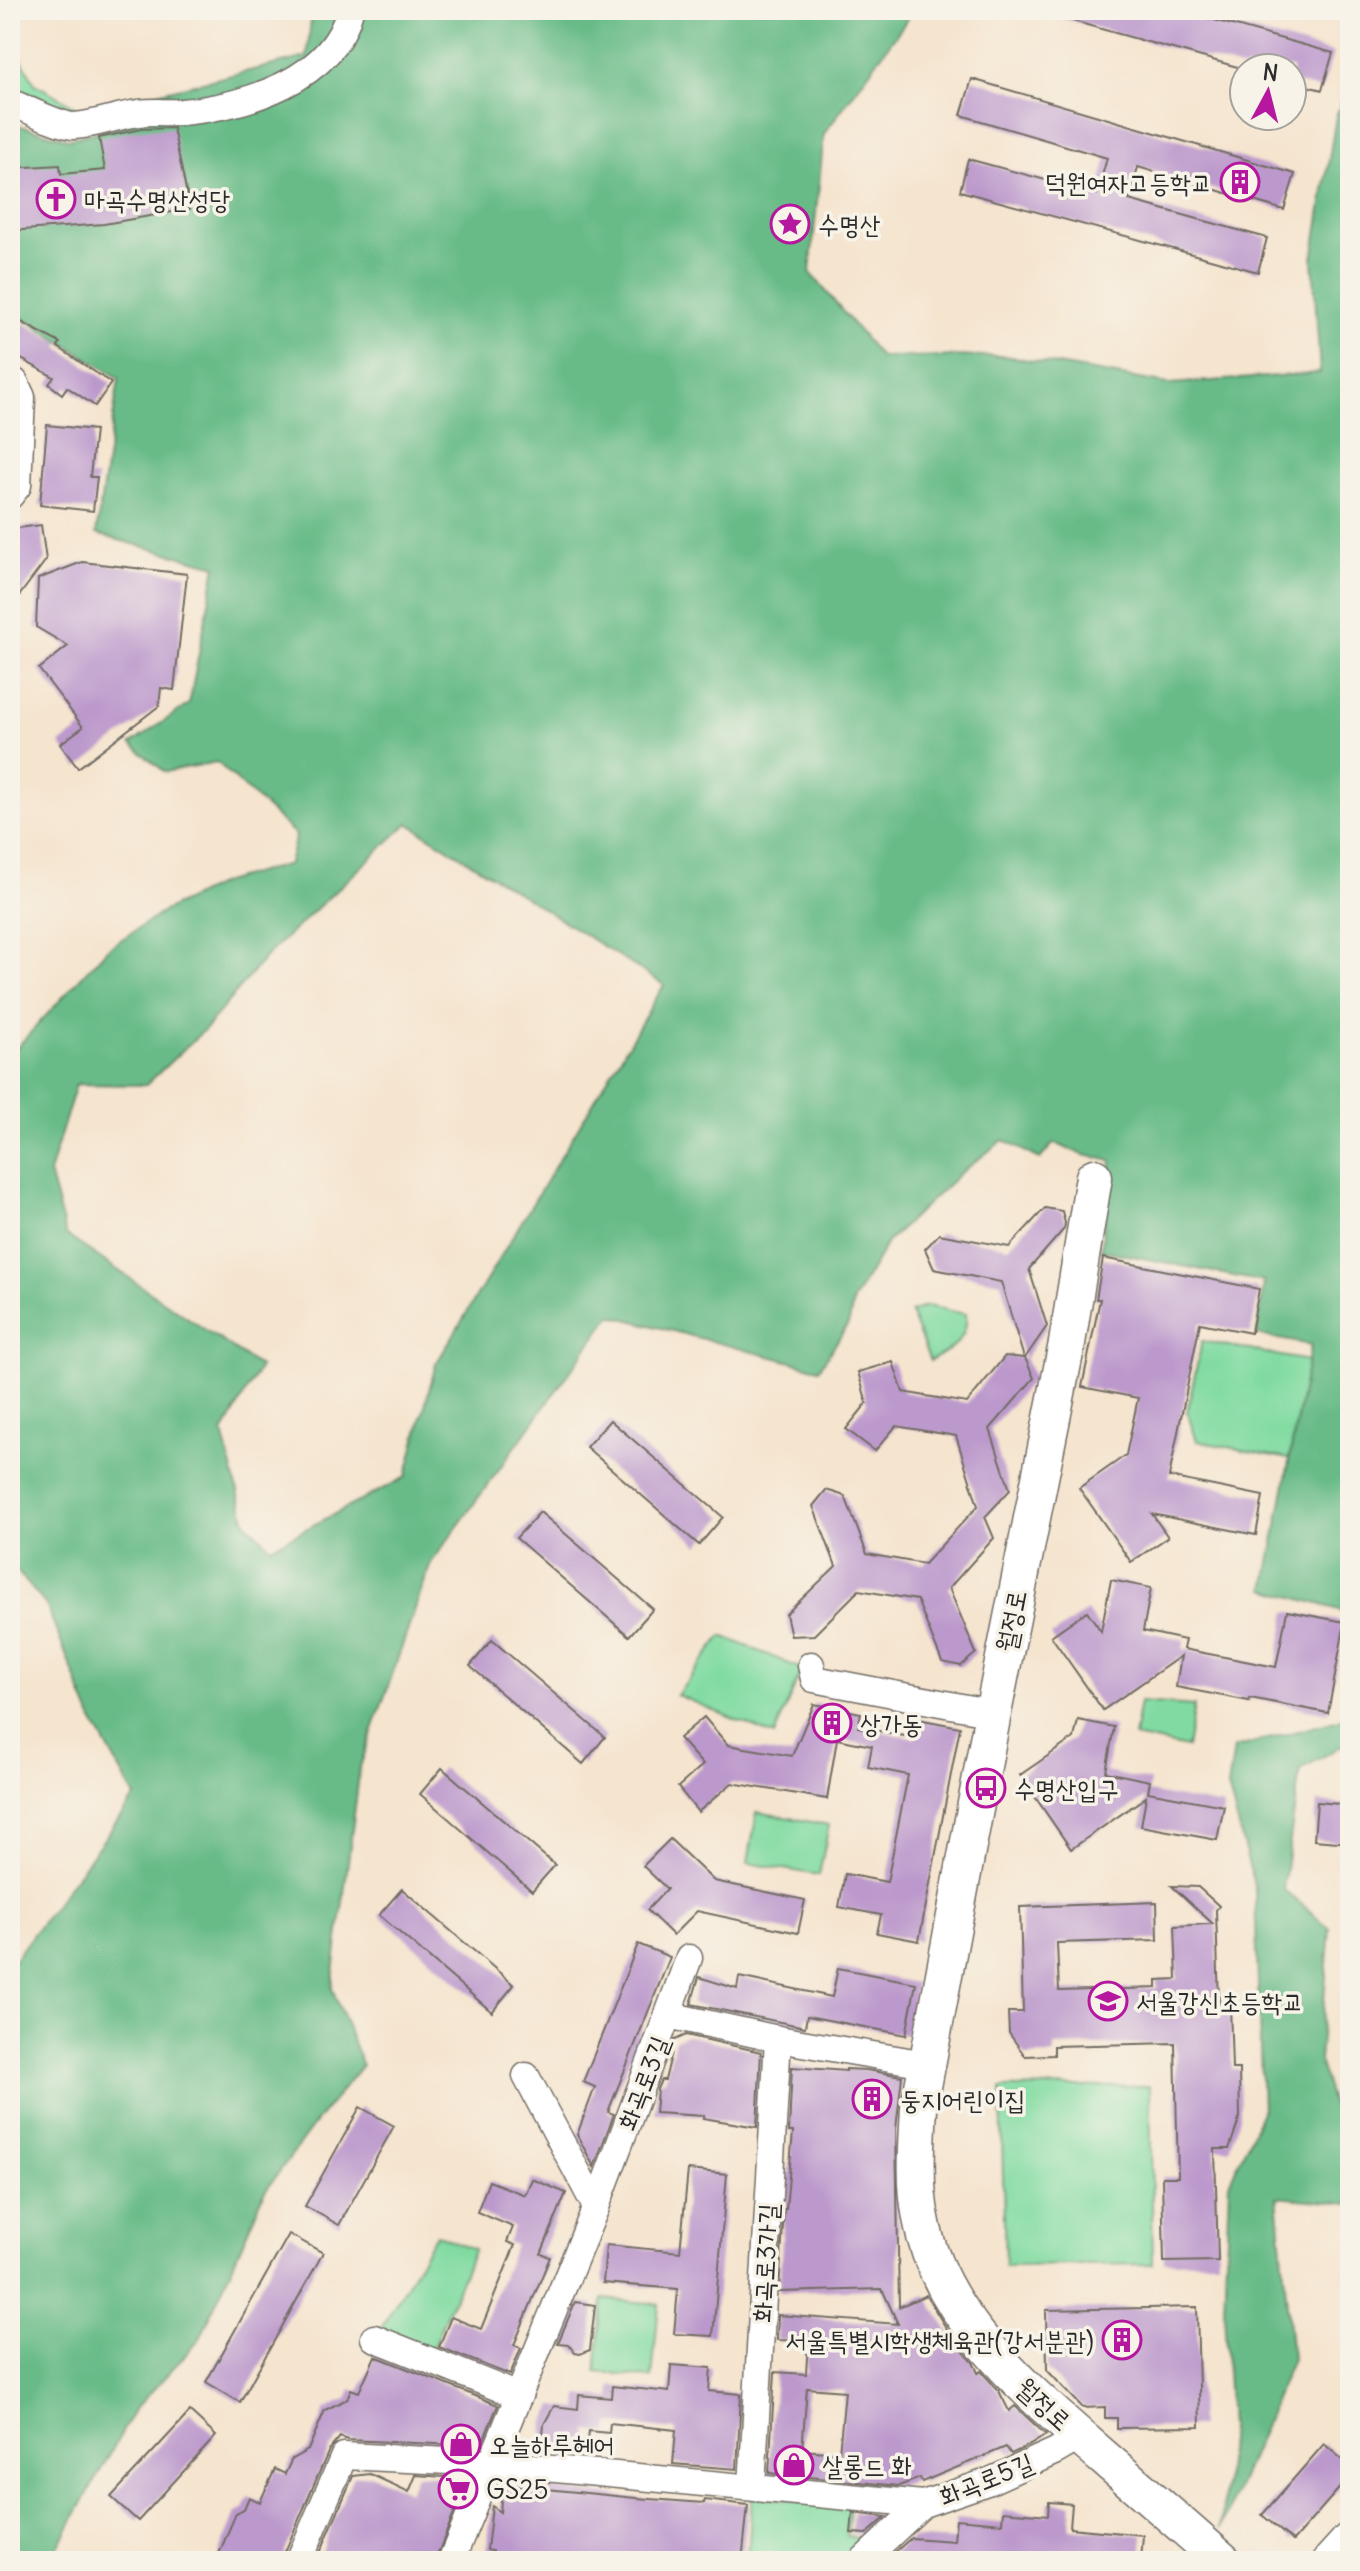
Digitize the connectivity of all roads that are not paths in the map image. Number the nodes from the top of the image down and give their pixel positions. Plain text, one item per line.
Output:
1 (350, 10) edge
2 (10, 102) edge
3 (10, 382) edge
4 (10, 496) edge
5 (1094, 1177) dead end
6 (811, 1665) dead end
7 (993, 1713) junction
8 (689, 1958) dead end
9 (668, 2015) junction
10 (778, 2039) junction
11 (926, 2064) junction
12 (526, 2076) dead end
13 (596, 2207) junction
14 (374, 2338) dead end
15 (519, 2396) junction
16 (1080, 2437) junction
17 (491, 2463) junction
18 (752, 2486) junction
19 (923, 2504) junction
20 (1350, 2540) edge
21 (299, 2561) edge
22 (451, 2561) edge
23 (862, 2561) edge
24 (1223, 2561) edge
25 (1331, 2561) edge

1 - 2 street
3 - 4 street
5 - 7 street, 월정로
6 - 7 street
7 - 11 street, 월정로
8 - 9 street, 화곡로3길
9 - 10 street
9 - 13 street, 화곡로3길
10 - 11 street
10 - 18 street, 화곡로3가길
11 - 16 street, 월정로
12 - 13 street
13 - 15 street, 화곡로3길
14 - 15 street
15 - 17 street, 화곡로3길
16 - 19 street, 화곡로5길
16 - 24 street, 월정로
17 - 18 street
17 - 21 street
17 - 22 street, 화곡로3길
18 - 19 street
19 - 23 street, 화곡로5길
20 - 25 street

